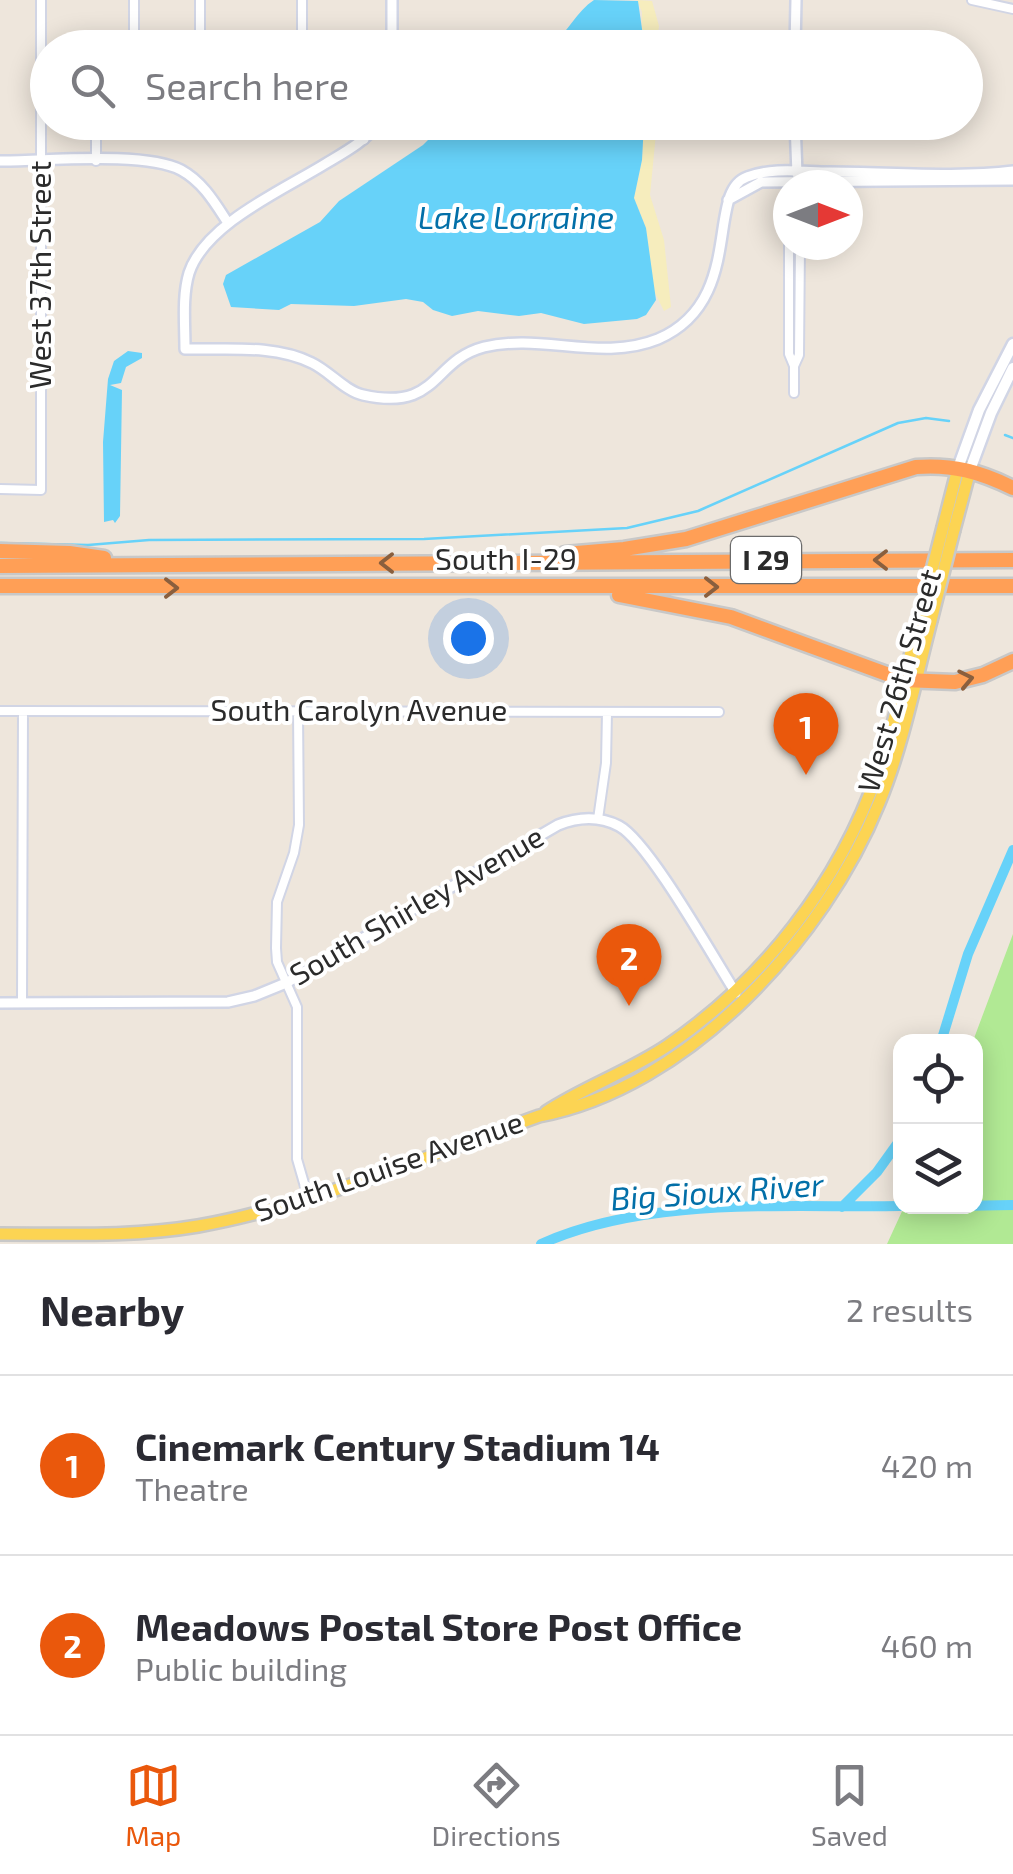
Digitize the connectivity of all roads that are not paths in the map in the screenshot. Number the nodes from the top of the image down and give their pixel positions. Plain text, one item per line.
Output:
1 (41, 0) edge
2 (134, 0) edge
3 (200, 0) edge
4 (302, 0) edge
5 (392, 0) edge
6 (796, 0) edge
7 (972, 0) edge
8 (1013, 9) edge
9 (41, 30) edge
10 (134, 30) edge
11 (200, 30) edge
12 (302, 30) edge
13 (392, 30) edge
14 (796, 30) edge
15 (42, 140) edge
16 (96, 140) edge
17 (364, 140) edge
18 (795, 140) edge
19 (0, 161) edge
20 (96, 161) junction
21 (42, 162) junction
22 (794, 170) edge
23 (1013, 171) edge
24 (863, 177) edge
25 (773, 179) edge
26 (863, 180) edge
27 (1013, 180) edge
28 (228, 223) junction
29 (789, 260) edge
30 (800, 260) edge
31 (1013, 344) edge
32 (794, 366) junction
33 (1013, 368) edge
34 (794, 393) dead end
35 (964, 469) junction
36 (1013, 488) edge
37 (0, 489) edge
38 (0, 551) edge
39 (1013, 560) edge
40 (520, 563) junction
41 (135, 564) junction
42 (0, 566) edge
43 (1013, 586) edge
44 (544, 588) junction
45 (0, 590) edge
46 (1013, 661) edge
47 (909, 681) junction
48 (0, 711) edge
49 (23, 711) junction
50 (298, 711) junction
51 (607, 712) junction
52 (719, 712) dead end
53 (598, 819) junction
54 (286, 983) junction
55 (738, 996) junction
56 (0, 1002) edge
57 (22, 1003) junction
58 (308, 1197) junction
59 (0, 1234) edge

1 - 9 street, West 37th Street
2 - 10 street
3 - 11 street
4 - 12 street
5 - 13 street
6 - 14 street
7 - 8 street
15 - 21 street, West 37th Street
16 - 20 street
17 - 28 street
18 - 22 street
19 - 21 street
20 - 21 street
20 - 28 street
21 - 37 street, West 37th Street
23 - 24 street
25 - 28 street
26 - 27 street
29 - 32 street
30 - 32 street
31 - 35 main road, West 26th Street
32 - 34 street
33 - 35 main road, West 26th Street
35 - 36 highway
35 - 40 highway
35 - 47 main road, West 26th Street, bridge
38 - 41 highway
39 -> 40 highway, South I-29 / I 29
40 -> 41 highway, South I-29 / I 29
41 - 42 highway, South I-29 / I 29
44 -> 43 highway, South I-29 / I 29
45 -> 44 highway, South I-29 / I 29
44 - 47 highway
47 -> 46 highway
47 - 55 main road, West 26th Street
48 - 49 street, South Carolyn Avenue
49 - 50 street, South Carolyn Avenue
49 - 57 street
50 - 51 street, South Carolyn Avenue
50 - 54 street
51 - 52 street, South Carolyn Avenue
51 - 53 street
53 - 54 street, South Shirley Avenue
53 - 55 street
54 - 57 street, South Shirley Avenue
54 - 58 street
55 - 58 main road, South Louise Avenue
56 - 57 street, South Shirley Avenue
58 - 59 main road, South Louise Avenue

